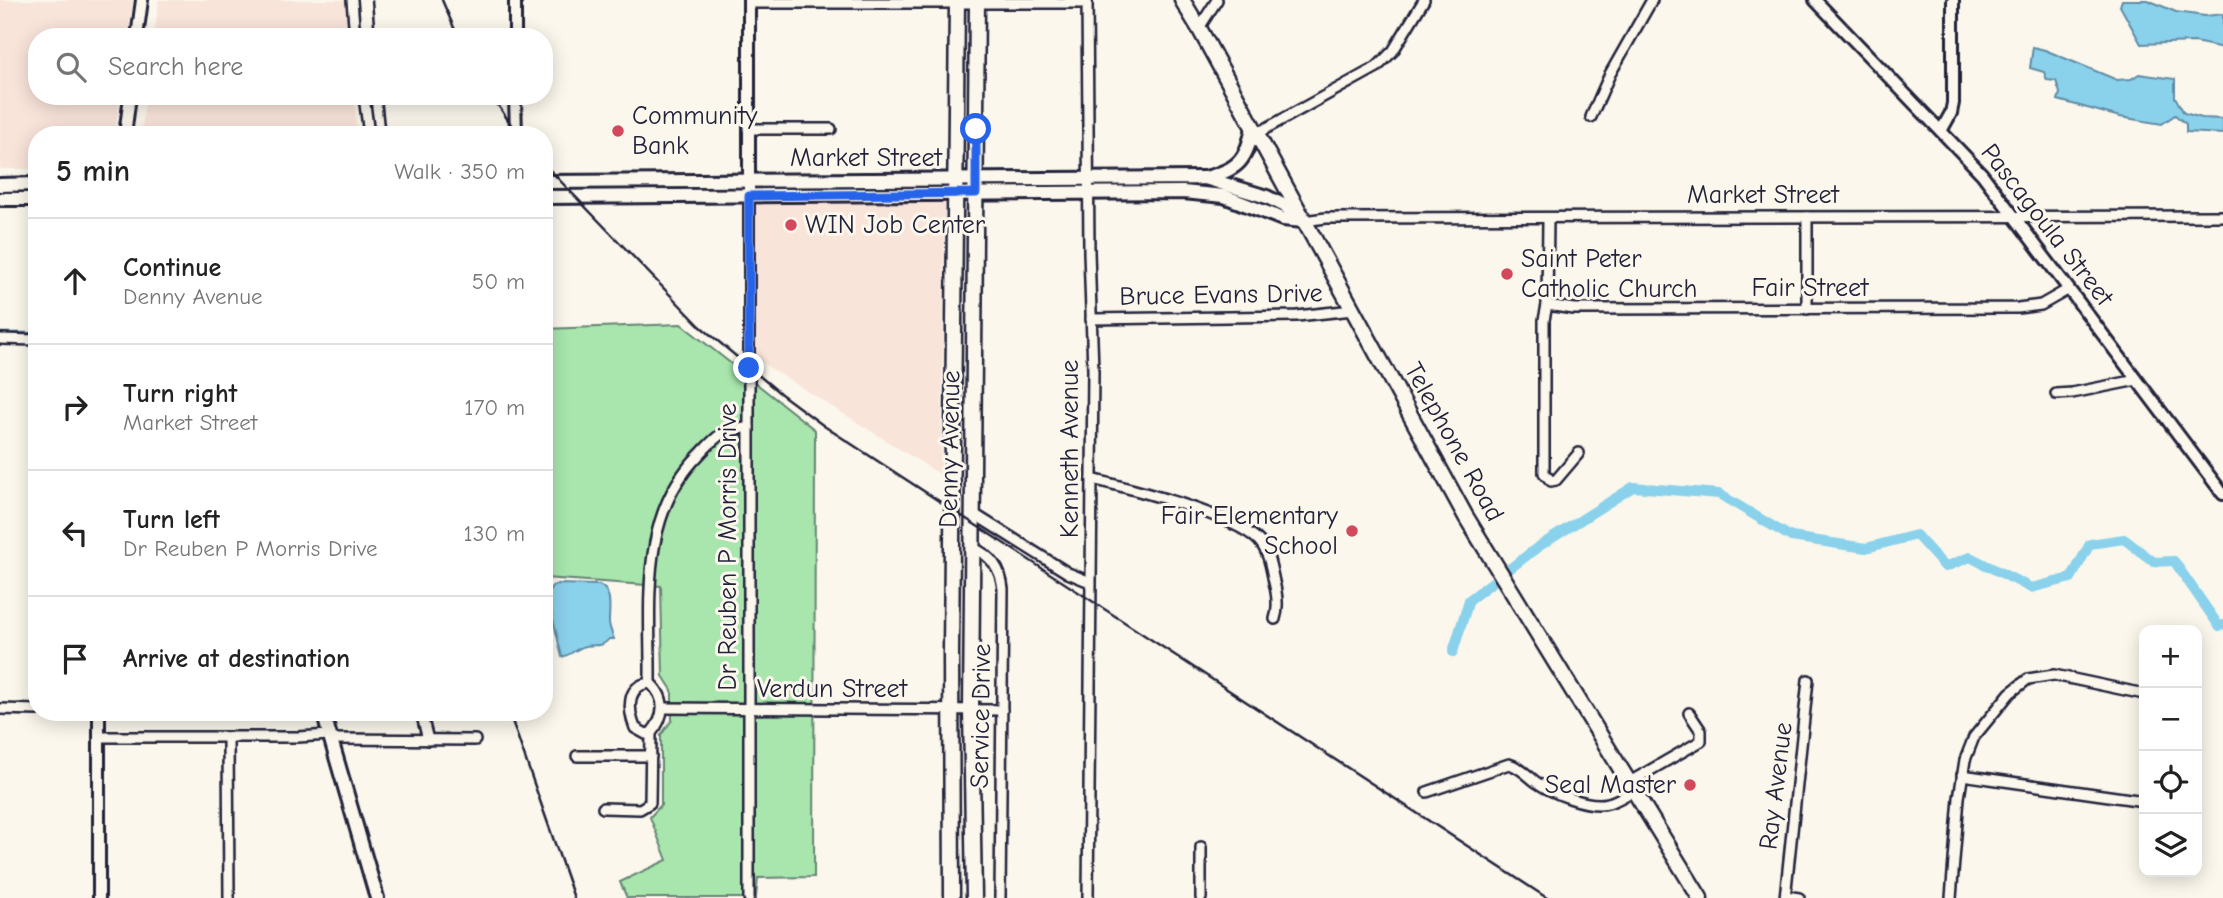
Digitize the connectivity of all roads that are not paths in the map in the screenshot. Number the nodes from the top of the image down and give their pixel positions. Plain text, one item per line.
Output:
1 (142, 0) edge
2 (352, 0) edge
3 (515, 0) edge
4 (1182, 0) edge
5 (1217, 0) edge
6 (1424, 0) edge
7 (1652, 0) edge
8 (1815, 0) edge
9 (1953, 0) edge
10 (750, 1) edge
11 (823, 1) edge
12 (957, 1) edge
13 (977, 1) edge
14 (1087, 1) edge
15 (139, 28) edge
16 (354, 28) edge
17 (515, 28) edge
18 (1199, 28) junction
19 (129, 105) edge
20 (365, 105) edge
21 (515, 105) edge
22 (1591, 117) dead end
23 (126, 126) edge
24 (368, 126) edge
25 (516, 126) edge
26 (831, 128) dead end
27 (748, 129) junction
28 (1254, 130) junction
29 (1941, 131) junction
30 (1205, 178) junction
31 (553, 182) edge
32 (749, 182) junction
33 (28, 184) edge
34 (0, 185) edge
35 (1089, 185) junction
36 (956, 187) junction
37 (976, 187) junction
38 (749, 196) junction
39 (553, 197) edge
40 (0, 199) edge
41 (28, 199) edge
42 (2015, 216) junction
43 (2223, 216) edge
44 (1807, 217) junction
45 (1548, 219) junction
46 (1303, 221) junction
47 (2069, 289) junction
48 (1547, 305) junction
49 (1807, 309) junction
50 (1353, 310) junction
51 (1091, 319) junction
52 (0, 340) edge
53 (28, 340) edge
54 (2137, 380) junction
55 (2056, 394) dead end
56 (749, 427) junction
57 (1579, 453) dead end
58 (1092, 479) junction
59 (2223, 494) edge
60 (974, 514) junction
61 (973, 548) junction
62 (1090, 582) junction
63 (1275, 619) dead end
64 (1808, 680) dead end
65 (650, 683) junction
66 (2139, 693) edge
67 (663, 708) junction
68 (0, 709) edge
69 (28, 710) edge
70 (749, 710) junction
71 (951, 710) junction
72 (971, 710) junction
73 (1002, 710) junction
74 (1689, 713) dead end
75 (99, 721) edge
76 (326, 721) edge
77 (423, 721) edge
78 (651, 733) junction
79 (99, 737) junction
80 (228, 737) junction
81 (330, 737) junction
82 (428, 740) junction
83 (475, 740) dead end
84 (577, 756) dead end
85 (651, 756) junction
86 (1962, 775) junction
87 (1630, 787) junction
88 (1427, 792) dead end
89 (2139, 800) edge
90 (603, 808) dead end
91 (1201, 846) dead end
92 (1786, 897) edge
93 (99, 898) edge
94 (229, 898) edge
95 (377, 898) edge
96 (750, 898) edge
97 (952, 898) edge
98 (974, 898) edge
99 (1000, 898) edge
100 (1088, 898) edge
101 (1200, 898) edge
102 (1700, 898) edge
103 (1799, 898) edge
104 (1951, 898) edge

1 - 15 street
2 - 16 street
3 - 17 street
4 - 18 main road, Telephone Road
5 - 18 street
6 - 28 street
7 - 22 street
8 - 29 street, Pascagoula Street
9 - 29 street
10 - 11 street
10 - 27 street
11 - 12 street
12 - 13 street
12 - 36 main road, Denny Avenue
13 - 14 street
13 - 37 main road, Denny Avenue
14 - 35 street, Kenneth Avenue
18 - 28 main road, Telephone Road
19 - 23 street
20 - 24 street
21 - 25 street
26 - 27 street
27 - 32 street
28 - 30 main road
28 - 46 main road, Telephone Road
29 - 42 street, Pascagoula Street
30 - 35 main road, Market Street
30 - 46 main road, Market Street
31 - 32 main road, Market Street
32 - 36 main road, Market Street
32 - 38 street
33 - 34 main road
35 - 37 main road, Market Street
35 - 46 main road, Market Street
35 - 51 street, Kenneth Avenue
36 - 37 main road, Market Street
36 - 38 main road, Market Street
36 - 71 main road, Denny Avenue
37 - 60 main road, Denny Avenue
38 - 39 main road, Market Street
38 - 56 street, Dr Reuben P Morris Drive
40 - 41 main road
42 - 43 street, Market Street
42 - 44 street, Market Street
42 - 47 street, Pascagoula Street
44 - 45 street, Market Street
44 - 49 street
45 - 46 street, Market Street
45 - 48 street
46 - 50 main road, Telephone Road
47 - 49 street, Fair Street
47 - 54 street, Pascagoula Street
48 - 49 street, Fair Street
48 - 57 street
50 - 51 street, Bruce Evans Drive
50 - 87 main road, Telephone Road
51 - 58 street, Kenneth Avenue
52 - 53 street
54 - 55 street
54 - 59 street, Pascagoula Street
56 - 65 street
56 - 70 street, Dr Reuben P Morris Drive
58 - 62 street, Kenneth Avenue
58 - 63 street
60 - 61 main road, Denny Avenue
60 - 62 street
61 - 72 main road, Denny Avenue
61 - 73 street, Service Drive
62 - 100 street, Kenneth Avenue
64 - 92 street, Ray Avenue
65 - 67 street
65 - 78 street
66 - 86 street
67 - 70 street, Verdun Street
67 - 78 street
68 - 69 street
70 - 71 street, Verdun Street
70 - 96 street, Dr Reuben P Morris Drive
71 - 72 street, Verdun Street
71 - 97 main road, Denny Avenue
72 - 73 street, Verdun Street
72 - 98 main road, Denny Avenue
73 - 99 street, Service Drive
74 - 87 street
75 - 79 street
76 - 81 main road
77 - 82 street
78 - 85 street
79 - 80 street
79 - 93 street
80 - 81 street
80 - 94 street
81 - 82 street
81 - 95 main road
82 - 83 street
84 - 85 street
85 - 90 street
86 - 89 street
86 - 104 street
87 - 88 street
87 - 102 main road, Telephone Road
91 - 101 street
92 - 103 street

